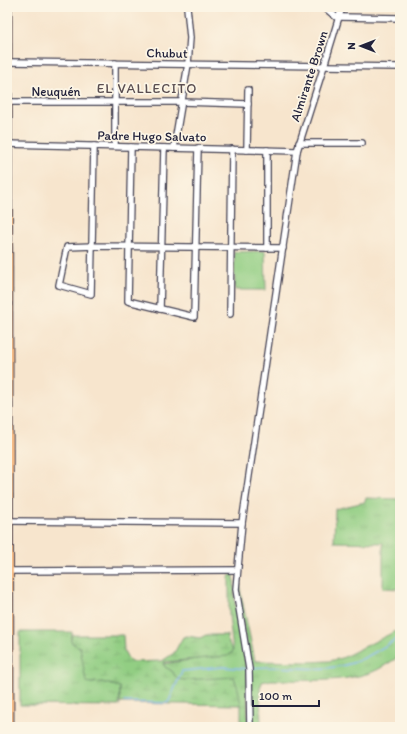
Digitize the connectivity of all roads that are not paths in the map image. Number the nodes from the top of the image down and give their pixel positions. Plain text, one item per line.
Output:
1 (8, 7) edge
2 (187, 7) edge
3 (324, 7) edge
4 (342, 7) edge
5 (339, 18) junction
6 (400, 18) edge
7 (9, 62) junction
8 (115, 62) junction
9 (188, 64) junction
10 (324, 66) junction
11 (400, 67) edge
12 (248, 90) dead end
13 (8, 102) junction
14 (115, 102) junction
15 (182, 102) junction
16 (248, 104) junction
17 (299, 143) junction
18 (362, 144) dead end
19 (7, 145) edge
20 (94, 146) junction
21 (115, 146) junction
22 (131, 147) junction
23 (164, 148) junction
24 (174, 148) junction
25 (198, 148) junction
26 (232, 149) junction
27 (247, 150) junction
28 (267, 150) junction
29 (297, 151) junction
30 (93, 246) junction
31 (130, 247) junction
32 (161, 247) junction
33 (195, 248) junction
34 (230, 248) junction
35 (267, 248) junction
36 (283, 248) junction
37 (160, 309) junction
38 (230, 314) dead end
39 (8, 521) edge
40 (242, 523) junction
41 (237, 570) junction
42 (10, 571) junction
43 (10, 727) edge
44 (250, 727) edge

1 - 7 main road
2 - 9 street
3 - 5 street
4 - 5 street, Almirante Brown
5 - 6 street
5 - 10 street, Almirante Brown
7 - 8 street, Chubut
7 - 13 main road
8 - 9 street, Chubut
8 - 14 street
9 - 10 street, Chubut
9 - 15 street
10 - 11 street, Chubut
10 - 17 street, Almirante Brown
12 - 16 street
13 - 14 street, Neuquén
13 - 19 main road
14 - 15 street, Neuquén
14 - 21 street
15 - 16 street, Neuquén
15 - 24 street
16 - 27 street
17 - 18 street
17 - 29 street, Almirante Brown
19 - 20 street, Padre Hugo Salvato
19 - 39 main road
20 - 21 street, Padre Hugo Salvato
20 - 30 street
21 - 22 street, Padre Hugo Salvato
22 - 23 street, Padre Hugo Salvato
22 - 31 street
23 - 24 street, Padre Hugo Salvato
23 - 32 street
24 - 25 street, Padre Hugo Salvato
25 - 26 street, Padre Hugo Salvato
25 - 33 street
26 - 27 street, Padre Hugo Salvato
26 - 34 street
27 - 28 street, Padre Hugo Salvato
28 - 29 street, Padre Hugo Salvato
28 - 35 street
29 - 36 street, Almirante Brown
30 - 30 street
30 - 31 street
31 - 32 street
31 - 37 street
32 - 33 street
32 - 37 street
33 - 34 street
33 - 37 street
34 - 35 street
34 - 38 street
35 - 36 street
36 - 40 street, Almirante Brown
39 - 40 street
39 - 42 main road
40 - 41 street, Almirante Brown
41 - 42 street
41 - 44 street, Almirante Brown
42 - 43 main road

